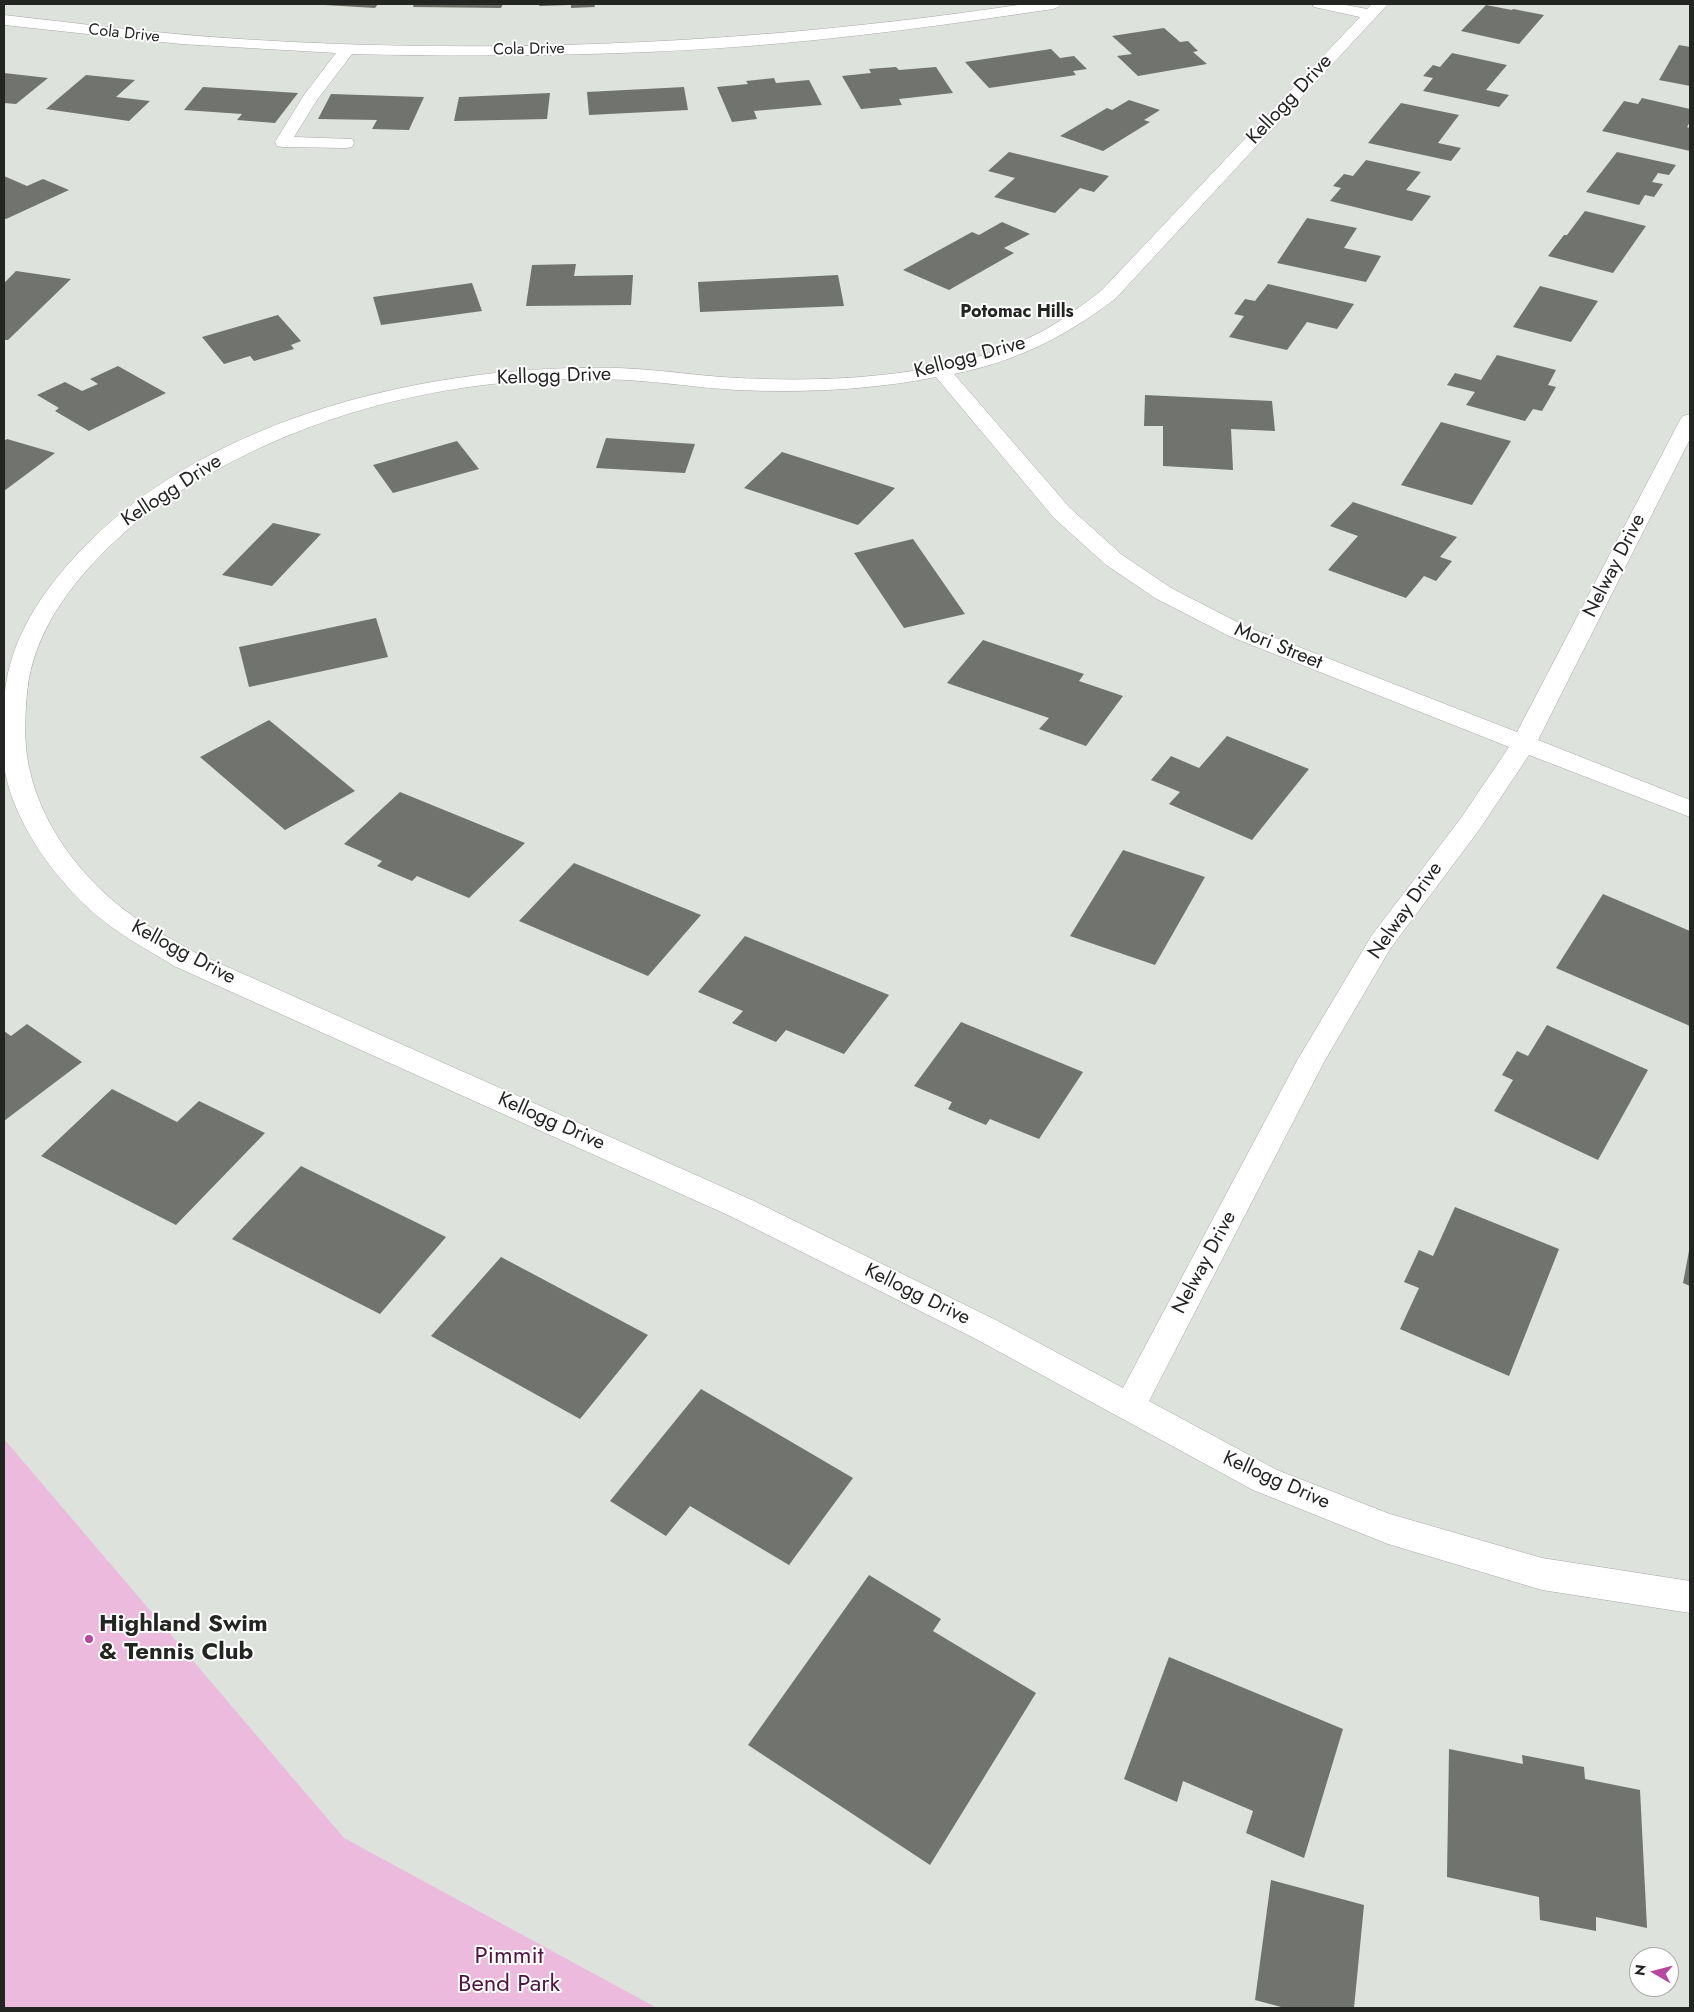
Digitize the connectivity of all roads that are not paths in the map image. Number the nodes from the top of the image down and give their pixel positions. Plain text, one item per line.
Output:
1 (1053, 4) edge
2 (1319, 4) edge
3 (1375, 9) edge
4 (4, 20) edge
5 (348, 49) junction
6 (346, 143) dead end
7 (941, 371) junction
8 (1690, 420) edge
9 (1523, 745) junction
10 (1690, 810) edge
11 (1129, 1408) junction
12 (1690, 1597) edge

1 - 5 street, Cola Drive
2 - 3 street
3 - 7 street, Kellogg Drive
4 - 5 street, Cola Drive
5 - 6 street
7 - 9 street, Mori Street
7 - 11 street, Kellogg Drive
8 - 9 street, Nelway Drive
9 - 10 street, Mori Street
9 - 11 street, Nelway Drive
11 - 12 street, Kellogg Drive

